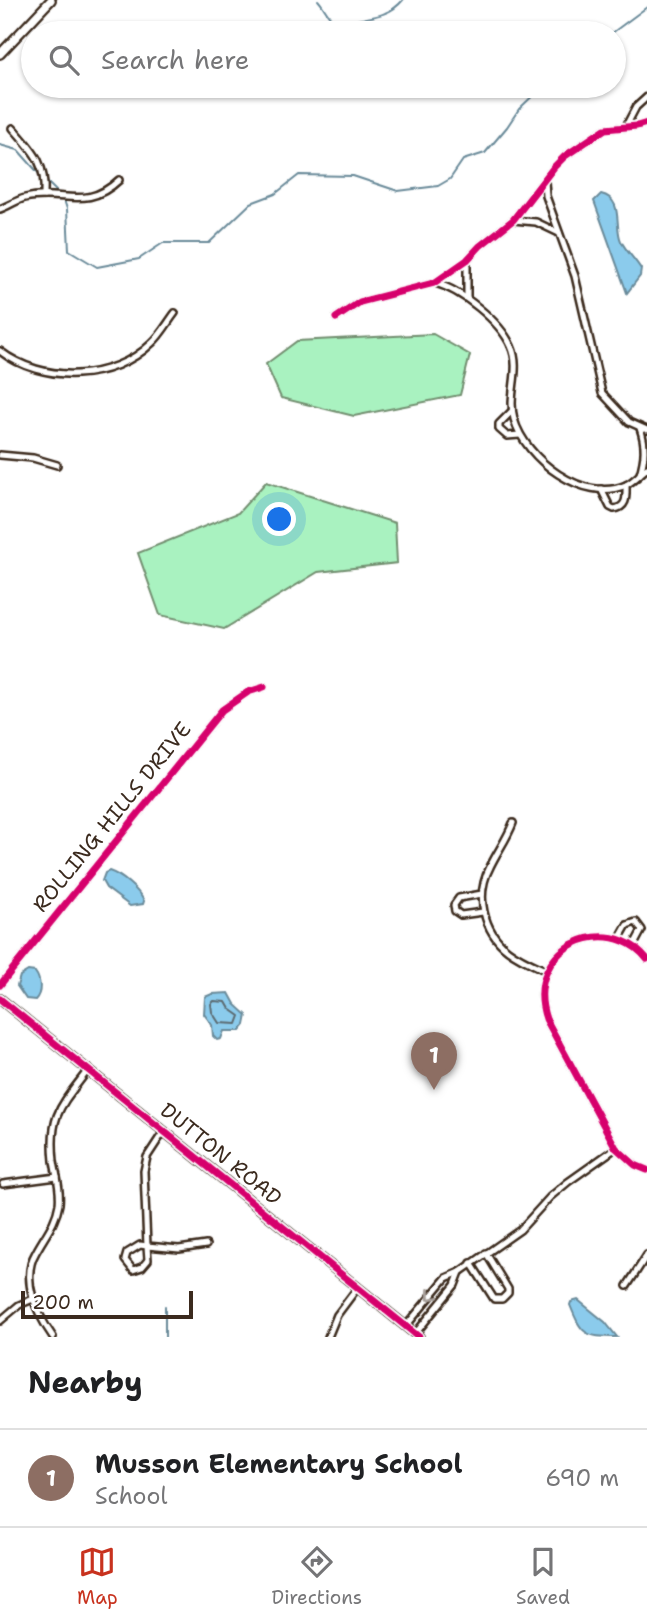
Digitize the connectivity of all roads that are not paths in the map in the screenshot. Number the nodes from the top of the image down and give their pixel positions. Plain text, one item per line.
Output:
1 (51, 0) edge
2 (31, 21) edge
3 (21, 32) edge
4 (0, 54) edge
5 (647, 97) edge
6 (647, 123) edge
7 (626, 126) junction
8 (13, 128) dead end
9 (119, 180) dead end
10 (545, 181) junction
11 (44, 197) junction
12 (0, 209) edge
13 (513, 220) junction
14 (559, 234) junction
15 (467, 260) junction
16 (434, 283) junction
17 (467, 297) junction
18 (175, 313) dead end
19 (336, 318) dead end
20 (0, 351) edge
21 (512, 411) junction
22 (643, 429) edge
23 (520, 435) junction
24 (0, 455) edge
25 (57, 465) dead end
26 (647, 468) edge
27 (640, 474) junction
28 (626, 485) junction
29 (601, 489) junction
30 (264, 687) dead end
31 (513, 823) dead end
32 (482, 894) junction
33 (483, 912) junction
34 (620, 939) junction
35 (634, 945) junction
36 (647, 959) edge
37 (547, 971) junction
38 (0, 985) edge
39 (0, 999) edge
40 (88, 1070) junction
41 (164, 1130) junction
42 (616, 1148) junction
43 (647, 1170) edge
44 (57, 1177) junction
45 (3, 1184) dead end
46 (206, 1245) dead end
47 (147, 1246) junction
48 (486, 1253) junction
49 (647, 1255) edge
50 (471, 1263) junction
51 (460, 1272) junction
52 (627, 1286) dead end
53 (358, 1287) junction
54 (33, 1299) junction
55 (0, 1321) edge
56 (406, 1326) junction
57 (417, 1336) edge
58 (53, 1337) edge
59 (328, 1337) edge

1 - 2 street
3 - 4 street
5 - 7 street
6 - 7 street
7 - 10 street
8 - 11 street
9 - 11 street
10 - 13 street
10 - 14 street
11 - 12 street
13 - 14 street
13 - 15 street
14 - 22 street
15 - 16 street
15 - 17 street
16 - 17 street
16 - 19 street
17 - 21 street
18 - 20 street
21 - 23 street
21 - 23 street
22 - 27 street
23 - 29 street
24 - 25 street
26 - 27 street
27 - 28 street
28 - 29 street
28 - 29 street
30 - 38 street, ROLLING HILLS DRIVE
31 - 32 street
32 - 33 street
32 - 33 street
33 - 37 street
34 - 35 street
34 - 35 street
34 - 37 street
35 - 36 street
37 - 42 street
39 - 40 street, DUTTON ROAD
40 - 41 street, DUTTON ROAD
40 - 44 street
41 - 47 street
41 - 53 street, DUTTON ROAD
42 - 43 street
42 - 48 street
44 - 45 street
44 - 54 street
46 - 47 street
47 - 47 street
48 - 50 street
48 - 50 street
49 - 52 street
50 - 51 street
51 -> 56 street
51 - 57 street
53 - 56 street, DUTTON ROAD
53 - 59 street
54 - 55 street
54 - 58 street
56 - 57 street, DUTTON ROAD

